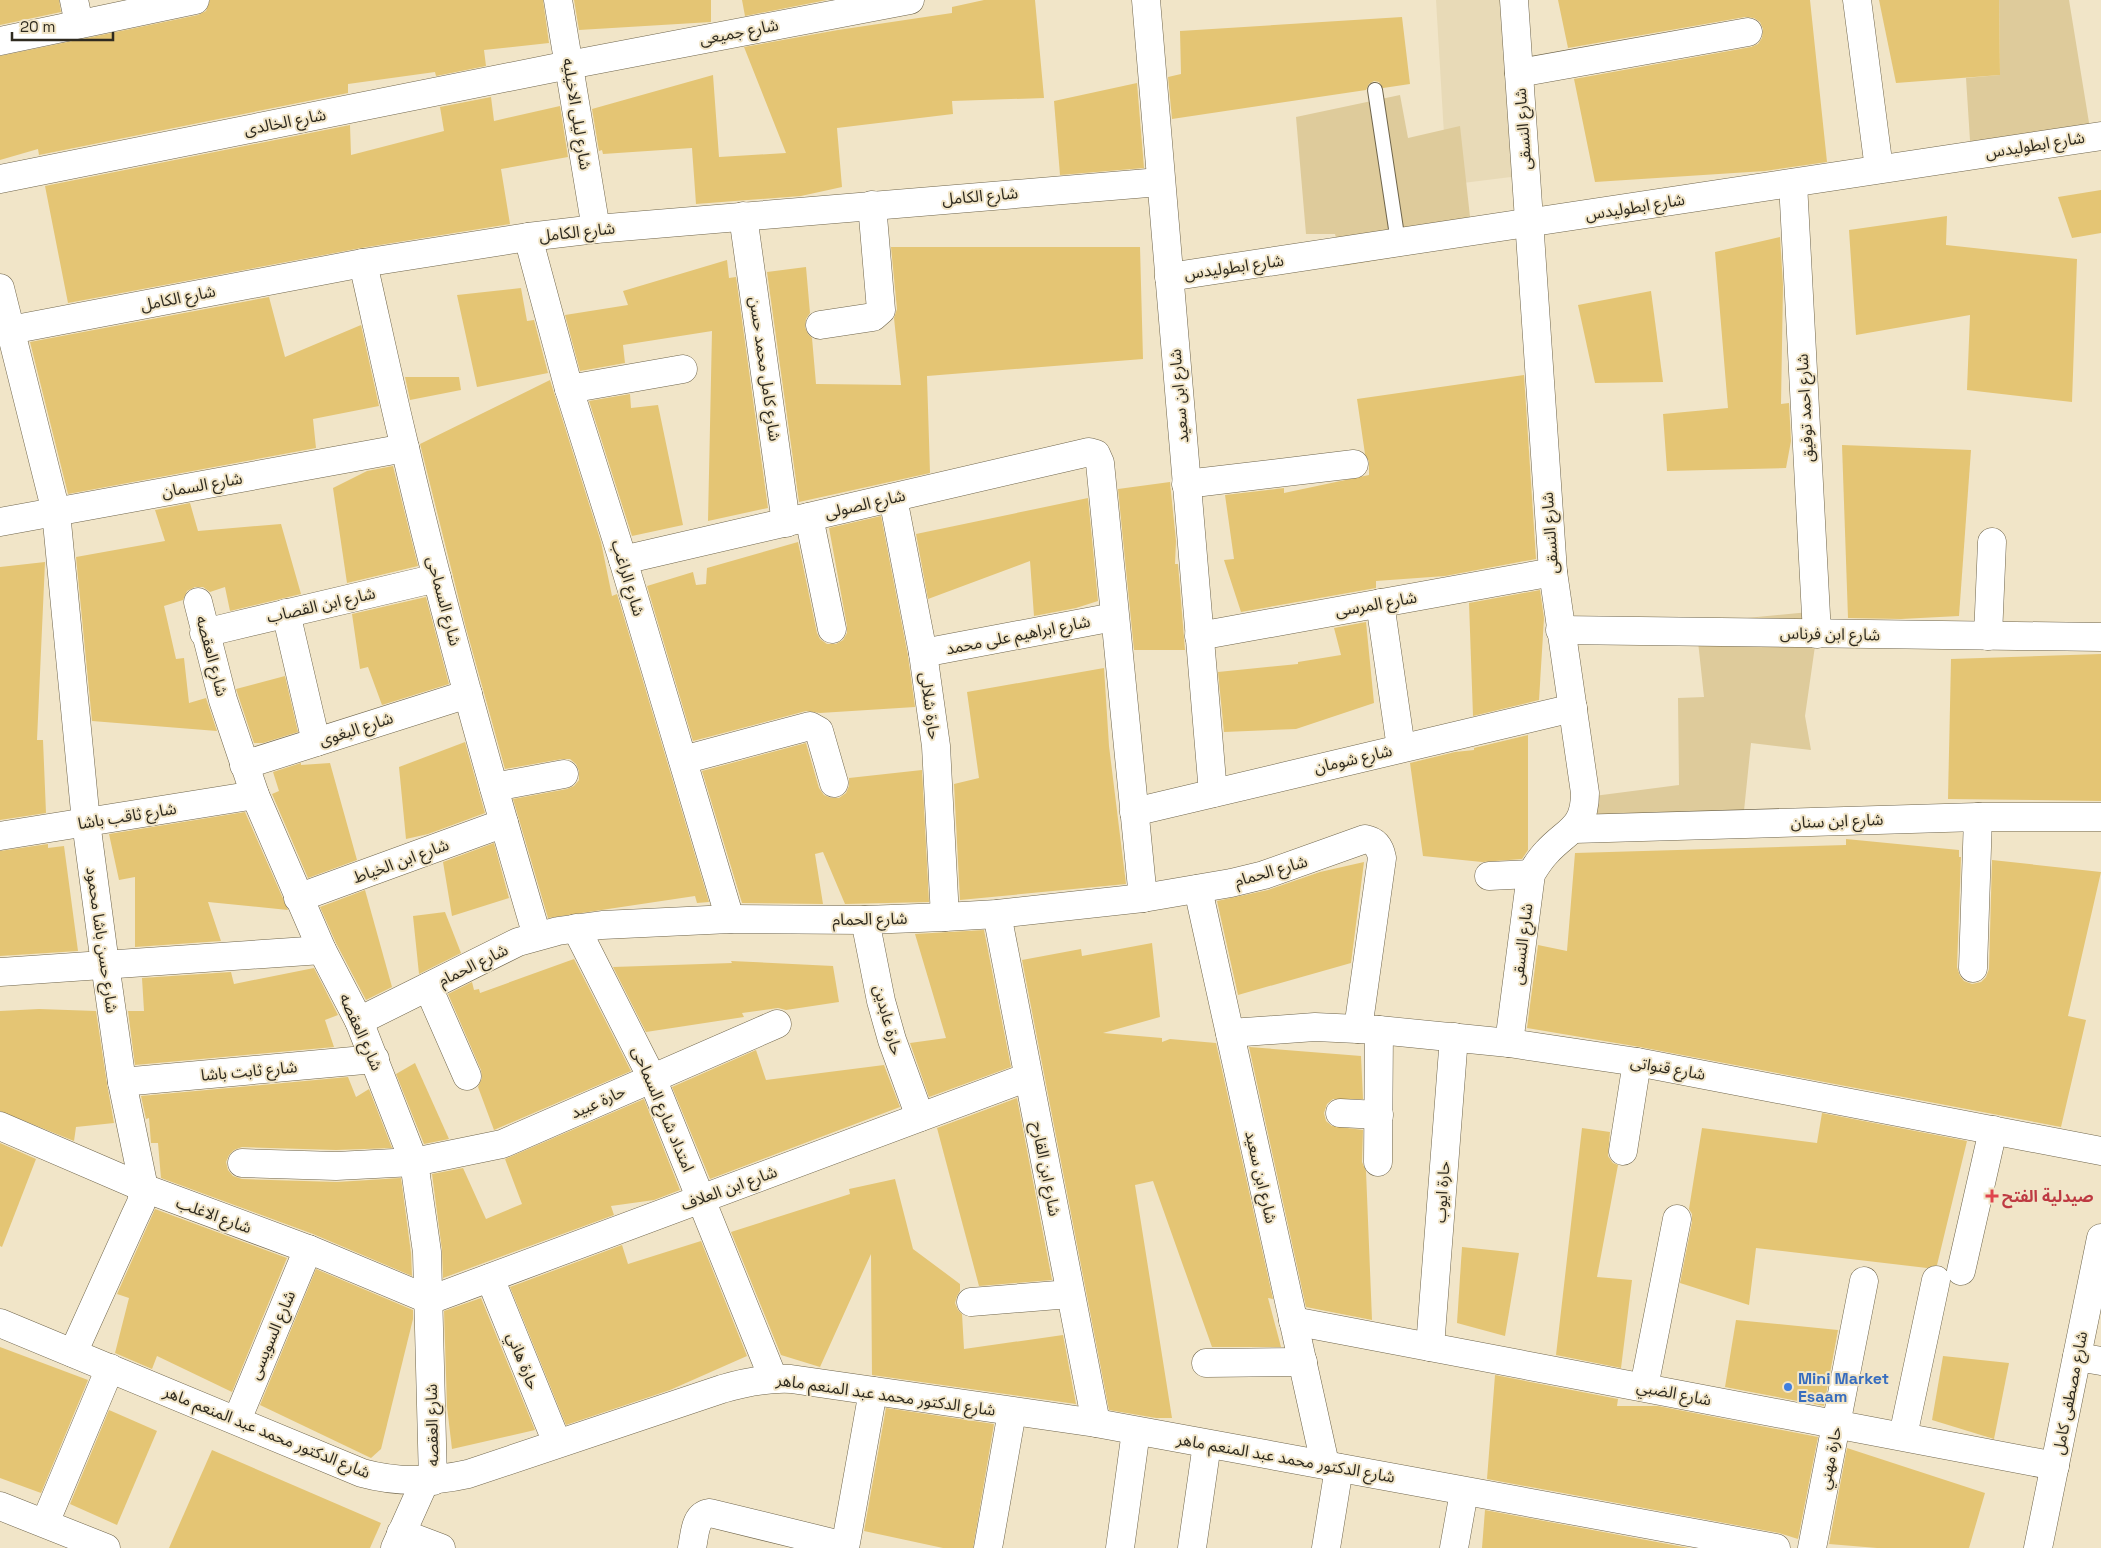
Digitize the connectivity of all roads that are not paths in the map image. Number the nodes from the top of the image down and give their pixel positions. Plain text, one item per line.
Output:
1 (195, 0) edge
2 (558, 0) edge
3 (910, 0) edge
4 (1146, 0) edge
5 (1514, 0) edge
6 (1857, 0) edge
7 (76, 12) edge
8 (1748, 32) dead end
9 (0, 41) edge
10 (569, 65) junction
11 (1519, 73) junction
12 (1375, 90) dead end
13 (2101, 136) edge
14 (1879, 169) junction
15 (0, 179) edge
16 (1160, 182) junction
17 (1793, 183) junction
18 (872, 205) junction
19 (743, 216) junction
20 (1529, 223) junction
21 (596, 229) junction
22 (528, 237) junction
23 (1398, 242) junction
24 (363, 263) junction
25 (1169, 276) junction
26 (0, 288) edge
27 (820, 325) dead end
28 (5, 331) edge
29 (683, 369) dead end
30 (569, 389) junction
31 (405, 448) junction
32 (1354, 464) dead end
33 (1186, 484) junction
34 (893, 498) junction
35 (56, 512) junction
36 (797, 520) junction
37 (0, 522) edge
38 (1992, 542) dead end
39 (623, 560) junction
40 (1553, 572) junction
41 (437, 578) junction
42 (198, 602) dead end
43 (1380, 603) junction
44 (286, 613) junction
45 (1114, 617) junction
46 (832, 628) dead end
47 (1560, 630) junction
48 (204, 633) junction
49 (1817, 634) junction
50 (1199, 636) junction
51 (1988, 636) junction
52 (2101, 637) edge
53 (923, 653) junction
54 (468, 694) junction
55 (1573, 708) junction
56 (316, 742) junction
57 (1401, 748) junction
58 (683, 760) junction
59 (244, 765) junction
60 (564, 774) dead end
61 (834, 783) dead end
62 (494, 786) junction
63 (1213, 793) junction
64 (255, 795) junction
65 (1134, 812) junction
66 (1978, 817) junction
67 (2101, 817) edge
68 (86, 822) junction
69 (504, 823) junction
70 (1574, 829) junction
71 (0, 836) edge
72 (1531, 874) junction
73 (1489, 876) dead end
74 (1198, 889) junction
75 (298, 898) junction
76 (1142, 898) junction
77 (996, 914) junction
78 (945, 917) junction
79 (730, 919) junction
80 (865, 920) junction
81 (576, 928) junction
82 (537, 936) junction
83 (322, 950) junction
84 (105, 964) junction
85 (1973, 968) dead end
86 (0, 972) edge
87 (428, 987) junction
88 (359, 1021) junction
89 (777, 1024) dead end
90 (1369, 1030) junction
91 (1230, 1033) junction
92 (1454, 1037) junction
93 (1509, 1043) junction
94 (375, 1059) junction
95 (1637, 1062) junction
96 (467, 1076) dead end
97 (1028, 1077) junction
98 (652, 1078) junction
99 (122, 1082) junction
100 (1340, 1113) dead end
101 (1379, 1115) junction
102 (920, 1117) junction
103 (0, 1126) edge
104 (1993, 1130) junction
105 (1623, 1151) dead end
106 (2101, 1151) edge
107 (414, 1162) junction
108 (1378, 1162) dead end
109 (242, 1163) dead end
110 (144, 1188) junction
111 (701, 1199) junction
112 (1677, 1219) dead end
113 (2101, 1238) edge
114 (308, 1249) junction
115 (490, 1278) junction
116 (1864, 1281) dead end
117 (1070, 1294) junction
118 (430, 1300) junction
119 (971, 1302) dead end
120 (1293, 1320) junction
121 (0, 1323) edge
122 (1430, 1347) junction
123 (73, 1353) junction
124 (2089, 1359) edge
125 (1303, 1362) junction
126 (1206, 1363) dead end
127 (110, 1368) junction
128 (773, 1378) junction
129 (1644, 1387) junction
130 (873, 1391) junction
131 (1012, 1412) junction
132 (237, 1420) junction
133 (1096, 1423) junction
134 (1836, 1424) junction
135 (1136, 1431) junction
136 (1903, 1436) junction
137 (557, 1443) junction
138 (1207, 1444) junction
139 (1332, 1466) junction
140 (2055, 1466) junction
141 (429, 1481) junction
142 (1464, 1492) junction
143 (0, 1506) edge
144 (45, 1523) junction
145 (398, 1541) edge
146 (1739, 1545) edge
147 (845, 1547) edge
148 (106, 1548) edge
149 (441, 1548) edge
150 (692, 1548) edge
151 (988, 1548) edge
152 (1120, 1548) edge
153 (1192, 1548) edge
154 (1326, 1548) edge
155 (1454, 1548) edge
156 (1776, 1548) edge
157 (1812, 1548) edge
158 (2038, 1548) edge

1 - 7 street
2 - 10 street, شارع ليلى الاخيليه
3 - 10 street, شارع جميعى
4 - 16 street, شارع ابن سعيد
5 - 11 street, شارع النسقى
6 - 14 street
7 - 9 street
8 - 11 street
10 - 15 street, شارع الخالدى
10 - 21 street, شارع ليلى الاخيليه
11 - 20 street, شارع النسقى
12 - 23 lane
13 - 14 street, شارع ابطوليدس
14 - 17 street, شارع ابطوليدس
16 - 18 street, شارع الكامل
16 - 25 street, شارع ابن سعيد
17 - 20 street, شارع ابطوليدس
17 - 49 street, شارع احمد توفيق
18 - 19 street, شارع الكامل
18 - 27 street
19 - 21 street, شارع الكامل
19 - 36 street, شارع كامل محمد حسن
20 - 23 street, شارع ابطوليدس
20 - 40 street, شارع النسقى
21 - 22 street, شارع الكامل
22 - 24 street, شارع الكامل
22 - 30 street, شارع الراغب
23 - 25 street, شارع ابطوليدس
24 - 28 street, شارع الكامل
24 - 31 street, شارع السماحى
25 - 33 street, شارع ابن سعيد
26 - 28 street, شارع حسن باشا محمود
28 - 35 street, شارع حسن باشا محمود
29 - 30 street
30 - 39 street, شارع الراغب
31 - 35 street, شارع السمان
31 - 41 street, شارع السماحى
32 - 33 street
33 - 50 street, شارع ابن سعيد
34 - 36 street, شارع الصولى
34 - 45 street, شارع الصولى
34 - 53 street, حارة شلالى
35 - 37 street, شارع السمان
35 - 68 street, شارع حسن باشا محمود
36 - 39 street, شارع الصولى
36 - 46 street, شارع كامل محمد حسن
38 - 51 street
39 - 58 street, شارع الراغب
40 - 43 street, شارع المرسى
40 - 47 street, شارع النسقى
41 - 44 street, شارع ابن القصاب
41 - 54 street, شارع السماحى
42 - 48 street, شارع العقصه
43 - 50 street, شارع المرسى
43 - 57 street
44 - 48 street, شارع ابن القصاب
44 - 56 street
45 - 53 street, شارع ابراهيم على محمد
45 - 65 street
47 - 49 street, شارع ابن فرناس
47 - 55 street, شارع النسقى
48 - 59 street, شارع العقصه
49 - 51 street, شارع ابن فرناس
50 - 63 street, شارع ابن سعيد
51 - 52 street, شارع ابن فرناس
53 - 78 street, حارة شلالى
54 - 56 street, شارع البغوى
54 - 62 street, شارع السماحى
55 - 57 street, شارع شومان
55 - 70 street, شارع النسقى
56 - 59 street, شارع البغوى
57 - 63 street, شارع شومان
58 - 61 street
58 - 79 street, شارع الراغب
59 - 64 street, شارع العقصه
60 - 62 street
62 - 69 street, شارع السماحى
63 - 65 street, شارع شومان
64 - 68 street, شارع ثاقب باشا
64 - 75 street, شارع العقصه
65 - 76 street
66 - 67 street, شارع ابن سنان
66 - 70 street, شارع ابن سنان
66 - 85 street
68 - 71 street, شارع ثاقب باشا
68 - 84 street, شارع حسن باشا محمود
69 - 75 street, شارع ابن الخياط
69 - 82 street, شارع السماحى
70 - 72 street, شارع النسقى
72 - 73 street
72 - 93 street, شارع النسقى
74 - 76 street, شارع الحمام
74 - 90 street, شارع الحمام
74 - 91 street, شارع ابن سعيد
75 - 83 street, شارع العقصه
76 - 77 street, شارع الحمام
77 - 78 street, شارع الحمام
77 - 97 street, شارع ابن القارح
78 - 80 street, شارع الحمام
79 - 80 street, شارع الحمام
79 - 81 street, شارع الحمام
80 - 102 street, حارة عابدين
81 - 82 street, شارع الحمام
81 - 98 street, امتداد شارع السماحى
82 - 87 street, شارع الحمام
83 - 84 street
83 - 88 street, شارع العقصه
84 - 86 street
84 - 99 street, شارع حسن باشا محمود
87 - 88 street, شارع الحمام
87 - 96 street
88 - 94 street, شارع العقصه
89 - 98 street, حارة عبيد
90 - 91 street, شارع قنواتى
90 - 92 street, شارع قنواتى
90 - 101 street
91 - 120 street, شارع ابن سعيد
92 - 93 street, شارع قنواتى
92 - 122 street, حارة ايوب
93 - 95 street, شارع قنواتى
94 - 99 street, شارع ثابت باشا
94 - 107 street, شارع العقصه
95 - 104 street, شارع قنواتى
95 - 105 street
97 - 102 street, شارع ابن العلاف
97 - 117 street, شارع ابن القارح
98 - 107 street, حارة عبيد
98 - 111 street, امتداد شارع السماحى
99 - 110 street, شارع حسن باشا محمود
100 - 101 street
101 - 108 street
102 - 111 street, شارع ابن العلاف
103 - 110 street, شارع الاغلب
104 - 106 street, شارع قنواتى
104 - 136 street
107 - 109 street, حارة عبيد
107 - 118 street, شارع العقصه
110 - 114 street, شارع الاغلب
110 - 123 street, شارع حسن باشا محمود
111 - 115 street, شارع ابن العلاف
111 - 128 street, امتداد شارع السماحى
112 - 129 street
113 - 124 street, شارع مصطفى كامل
114 - 118 street, شارع الاغلب
114 - 132 street, شارع السويسى
115 - 118 street, شارع ابن العلاف
115 - 137 street, حارة هاني
116 - 134 street, حارة مهني
117 - 119 street
117 - 133 street, شارع ابن القارح
118 - 141 street, شارع العقصه
120 - 122 street, شارع الضبي
120 - 125 street, شارع ابن سعيد
121 - 123 street, شارع الدكتور محمد عبد المنعم ماهر
122 - 129 street, شارع الضبي
123 - 127 street, شارع الدكتور محمد عبد المنعم ماهر
124 - 140 street, شارع مصطفى كامل
125 - 126 street
125 - 139 street, شارع ابن سعيد
127 - 132 street, شارع الدكتور محمد عبد المنعم ماهر
127 - 144 street
128 - 130 street, شارع الدكتور محمد عبد المنعم ماهر
128 - 137 street, شارع الدكتور محمد عبد المنعم ماهر
129 - 134 street, شارع الضبي
130 - 131 street, شارع الدكتور محمد عبد المنعم ماهر
130 - 147 street
131 - 133 street, شارع الدكتور محمد عبد المنعم ماهر
131 - 151 street
132 - 141 street, شارع الدكتور محمد عبد المنعم ماهر
133 - 135 street, شارع الدكتور محمد عبد المنعم ماهر
134 - 136 street, شارع الضبي
134 - 157 street, حارة مهني
135 - 138 street, شارع الدكتور محمد عبد المنعم ماهر
135 - 152 street
136 - 140 street, شارع الضبي
137 - 141 street, شارع الدكتور محمد عبد المنعم ماهر
138 - 139 street, شارع الدكتور محمد عبد المنعم ماهر
138 - 153 street
139 - 142 street, شارع الدكتور محمد عبد المنعم ماهر
139 - 154 street
140 - 158 street, شارع مصطفى كامل
141 - 145 street
142 - 146 street, شارع الدكتور محمد عبد المنعم ماهر
142 - 155 street
143 - 144 street
144 - 148 street
145 - 149 street
146 - 156 street, شارع الدكتور محمد عبد المنعم ماهر
147 - 150 street

